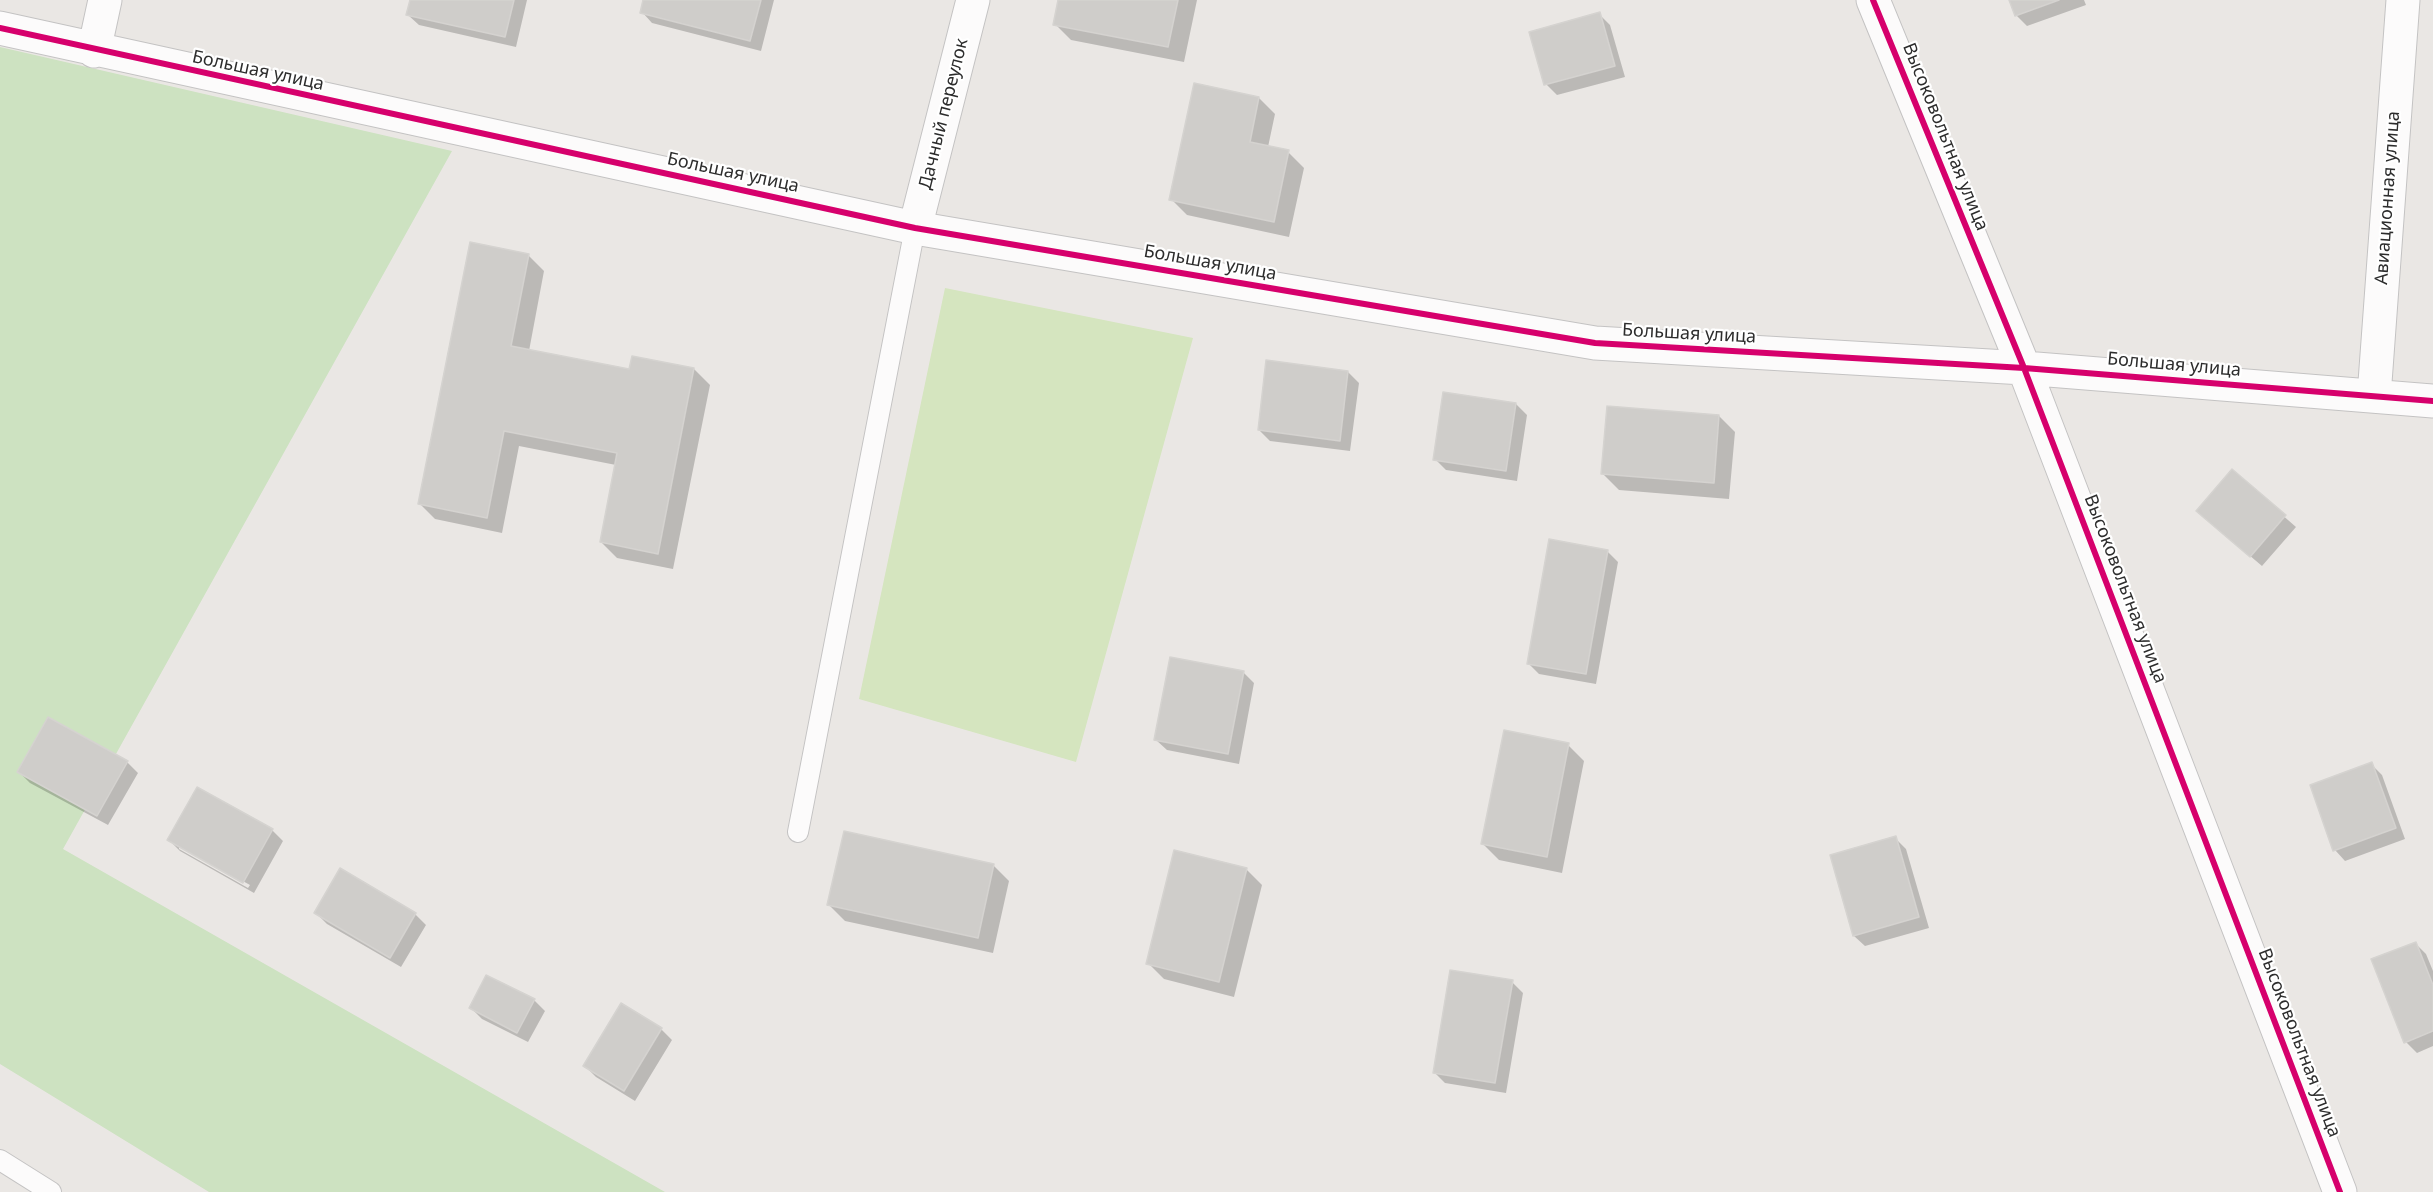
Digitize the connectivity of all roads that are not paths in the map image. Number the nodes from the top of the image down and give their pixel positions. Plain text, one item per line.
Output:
1 (105, 0) edge
2 (973, 0) edge
3 (1873, 0) edge
4 (2403, 0) edge
5 (0, 28) edge
6 (94, 51) junction
7 (915, 228) junction
8 (2024, 368) junction
9 (2374, 396) junction
10 (2433, 401) edge
11 (798, 832) dead end
12 (0, 1160) edge
13 (51, 1192) edge
14 (2340, 1192) edge

1 - 6 street
2 - 7 street, Дачный переулок
3 - 8 street, Высоковольтная улица
4 - 9 street, Авиационная улица
5 - 6 street, Большая улица
6 - 7 street, Большая улица
7 - 8 street, Большая улица
7 - 11 lane
8 - 9 street, Большая улица
8 - 14 street, Высоковольтная улица
9 - 10 street, Большая улица
12 - 13 lane

